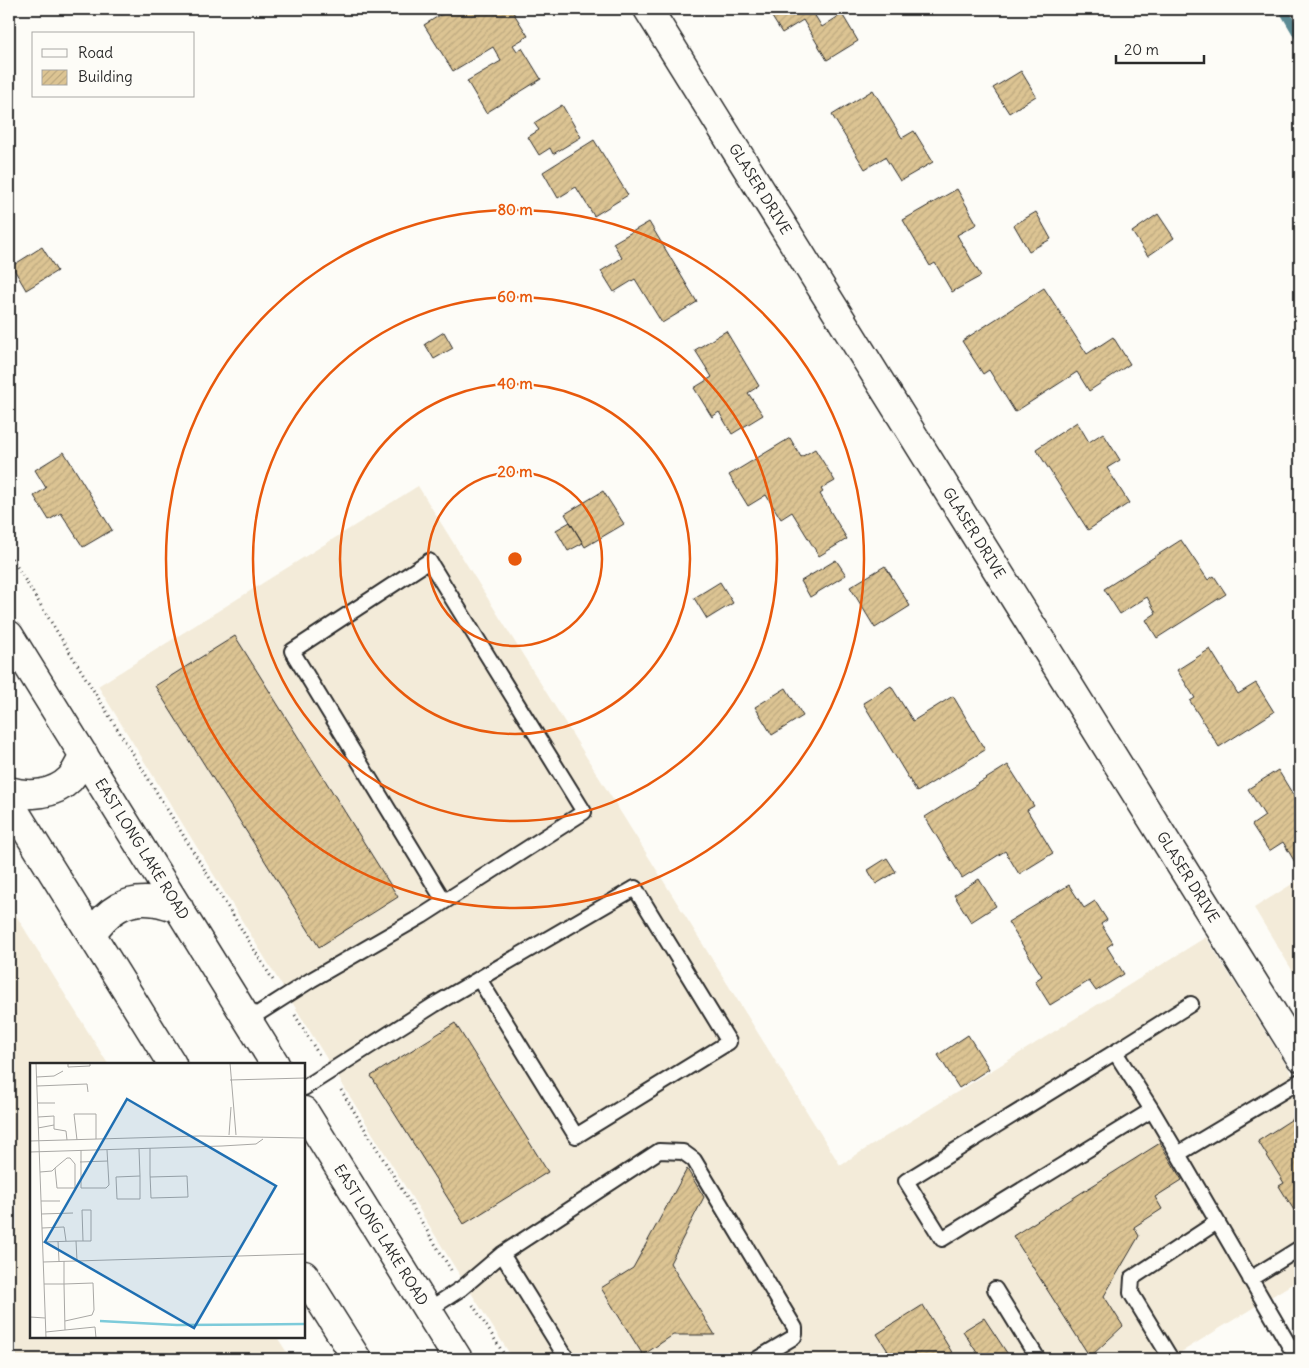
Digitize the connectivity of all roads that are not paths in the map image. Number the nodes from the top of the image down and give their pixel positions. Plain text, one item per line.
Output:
1 (648, 9) edge
2 (9, 635) edge
3 (84, 755) junction
4 (9, 791) edge
5 (9, 802) edge
6 (444, 901) junction
7 (179, 908) junction
8 (92, 935) junction
9 (479, 979) junction
10 (1191, 1004) dead end
11 (248, 1020) junction
12 (1115, 1052) junction
13 (1300, 1057) edge
14 (171, 1063) edge
15 (274, 1063) edge
16 (1300, 1082) edge
17 (305, 1087) edge
18 (1152, 1110) junction
19 (305, 1113) edge
20 (1178, 1154) junction
21 (1217, 1222) junction
22 (1300, 1248) edge
23 (502, 1254) junction
24 (305, 1277) edge
25 (1250, 1280) junction
26 (995, 1289) dead end
27 (428, 1310) junction
28 (357, 1359) edge
29 (458, 1359) edge
30 (567, 1359) edge
31 (757, 1359) edge
32 (1038, 1359) edge
33 (1171, 1359) edge
34 (1297, 1359) edge

1 - 13 main road, GLASER DRIVE
2 - 3 main road, EAST LONG LAKE ROAD
3 - 4 main road
3 - 7 main road, EAST LONG LAKE ROAD
5 - 8 main road
6 - 6 lane
6 - 11 lane
7 - 8 main road
7 - 11 main road, EAST LONG LAKE ROAD
8 - 14 main road
9 - 9 lane
9 - 17 lane
10 - 12 lane
11 - 15 main road, EAST LONG LAKE ROAD
12 - 18 lane
12 - 18 lane
16 - 20 lane
18 - 20 lane
19 - 27 main road, EAST LONG LAKE ROAD
20 - 21 lane
21 - 25 lane
21 - 33 lane
22 - 25 lane
23 - 27 lane
23 - 30 lane
23 - 31 lane
24 - 28 main road
25 - 34 lane
26 - 32 lane
27 - 29 main road, EAST LONG LAKE ROAD

